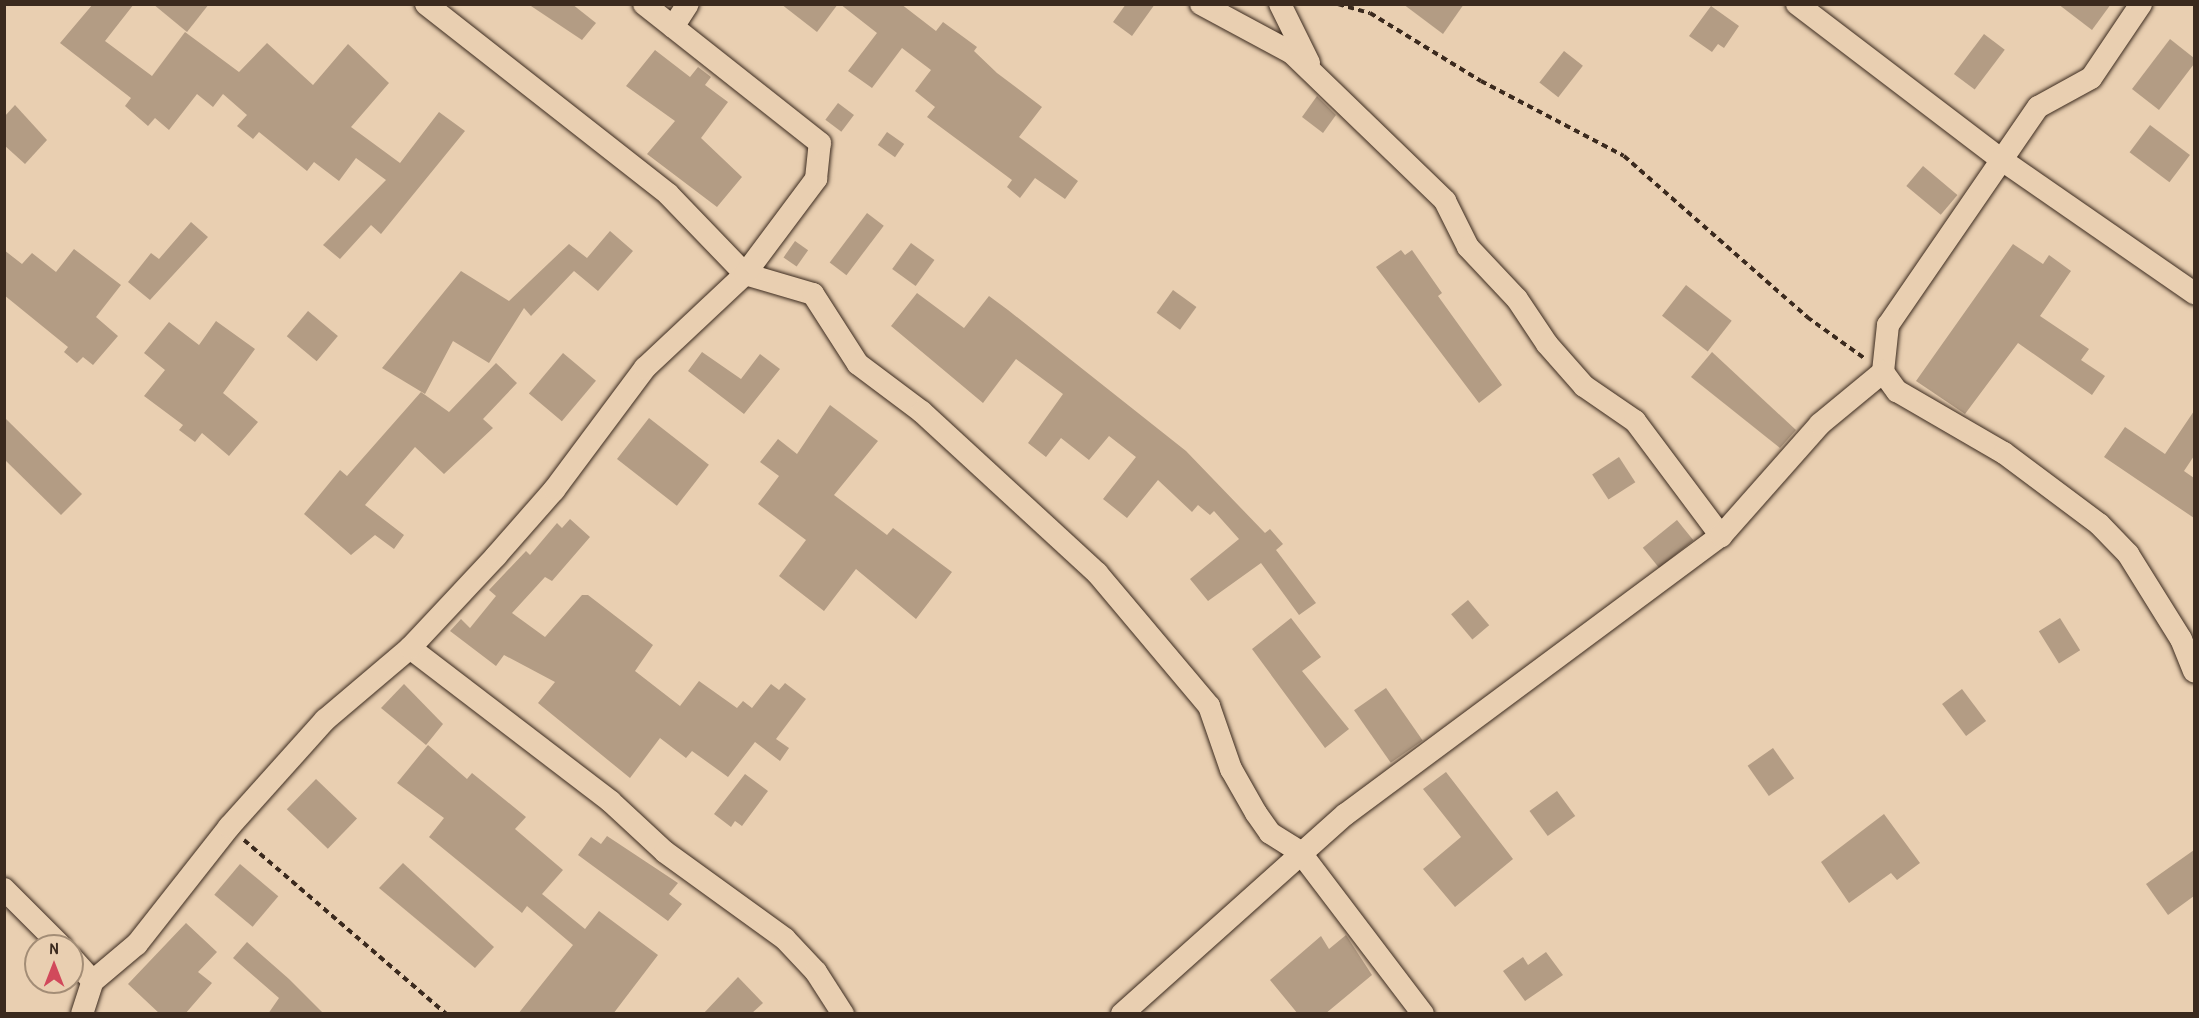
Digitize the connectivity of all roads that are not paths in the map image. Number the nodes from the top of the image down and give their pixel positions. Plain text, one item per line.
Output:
1 (426, 4) edge
2 (644, 4) edge
3 (688, 4) edge
4 (1201, 4) edge
5 (1280, 4) edge
6 (1797, 4) edge
7 (2140, 4) edge
8 (673, 27) junction
9 (1313, 73) junction
10 (2002, 160) junction
11 (745, 274) junction
12 (2194, 293) edge
13 (1883, 372) junction
14 (1721, 536) junction
15 (410, 648) junction
16 (2194, 672) edge
17 (1300, 852) junction
18 (4, 889) edge
19 (49, 934) edge
20 (84, 971) edge
21 (93, 981) junction
22 (82, 1014) edge
23 (843, 1014) edge
24 (1122, 1014) edge
25 (1423, 1014) edge

1 - 11 street
2 - 8 street
3 - 8 street
4 - 9 street
5 - 9 street
6 - 10 street
7 - 10 street
8 - 11 street
9 - 14 street
10 - 12 street
10 - 13 street
11 - 15 street
11 - 17 street
13 - 14 street
13 - 16 street
14 - 17 street
15 - 21 street
15 - 23 street
17 - 24 street
17 - 25 street
18 - 19 street
20 - 21 street
21 - 22 street

